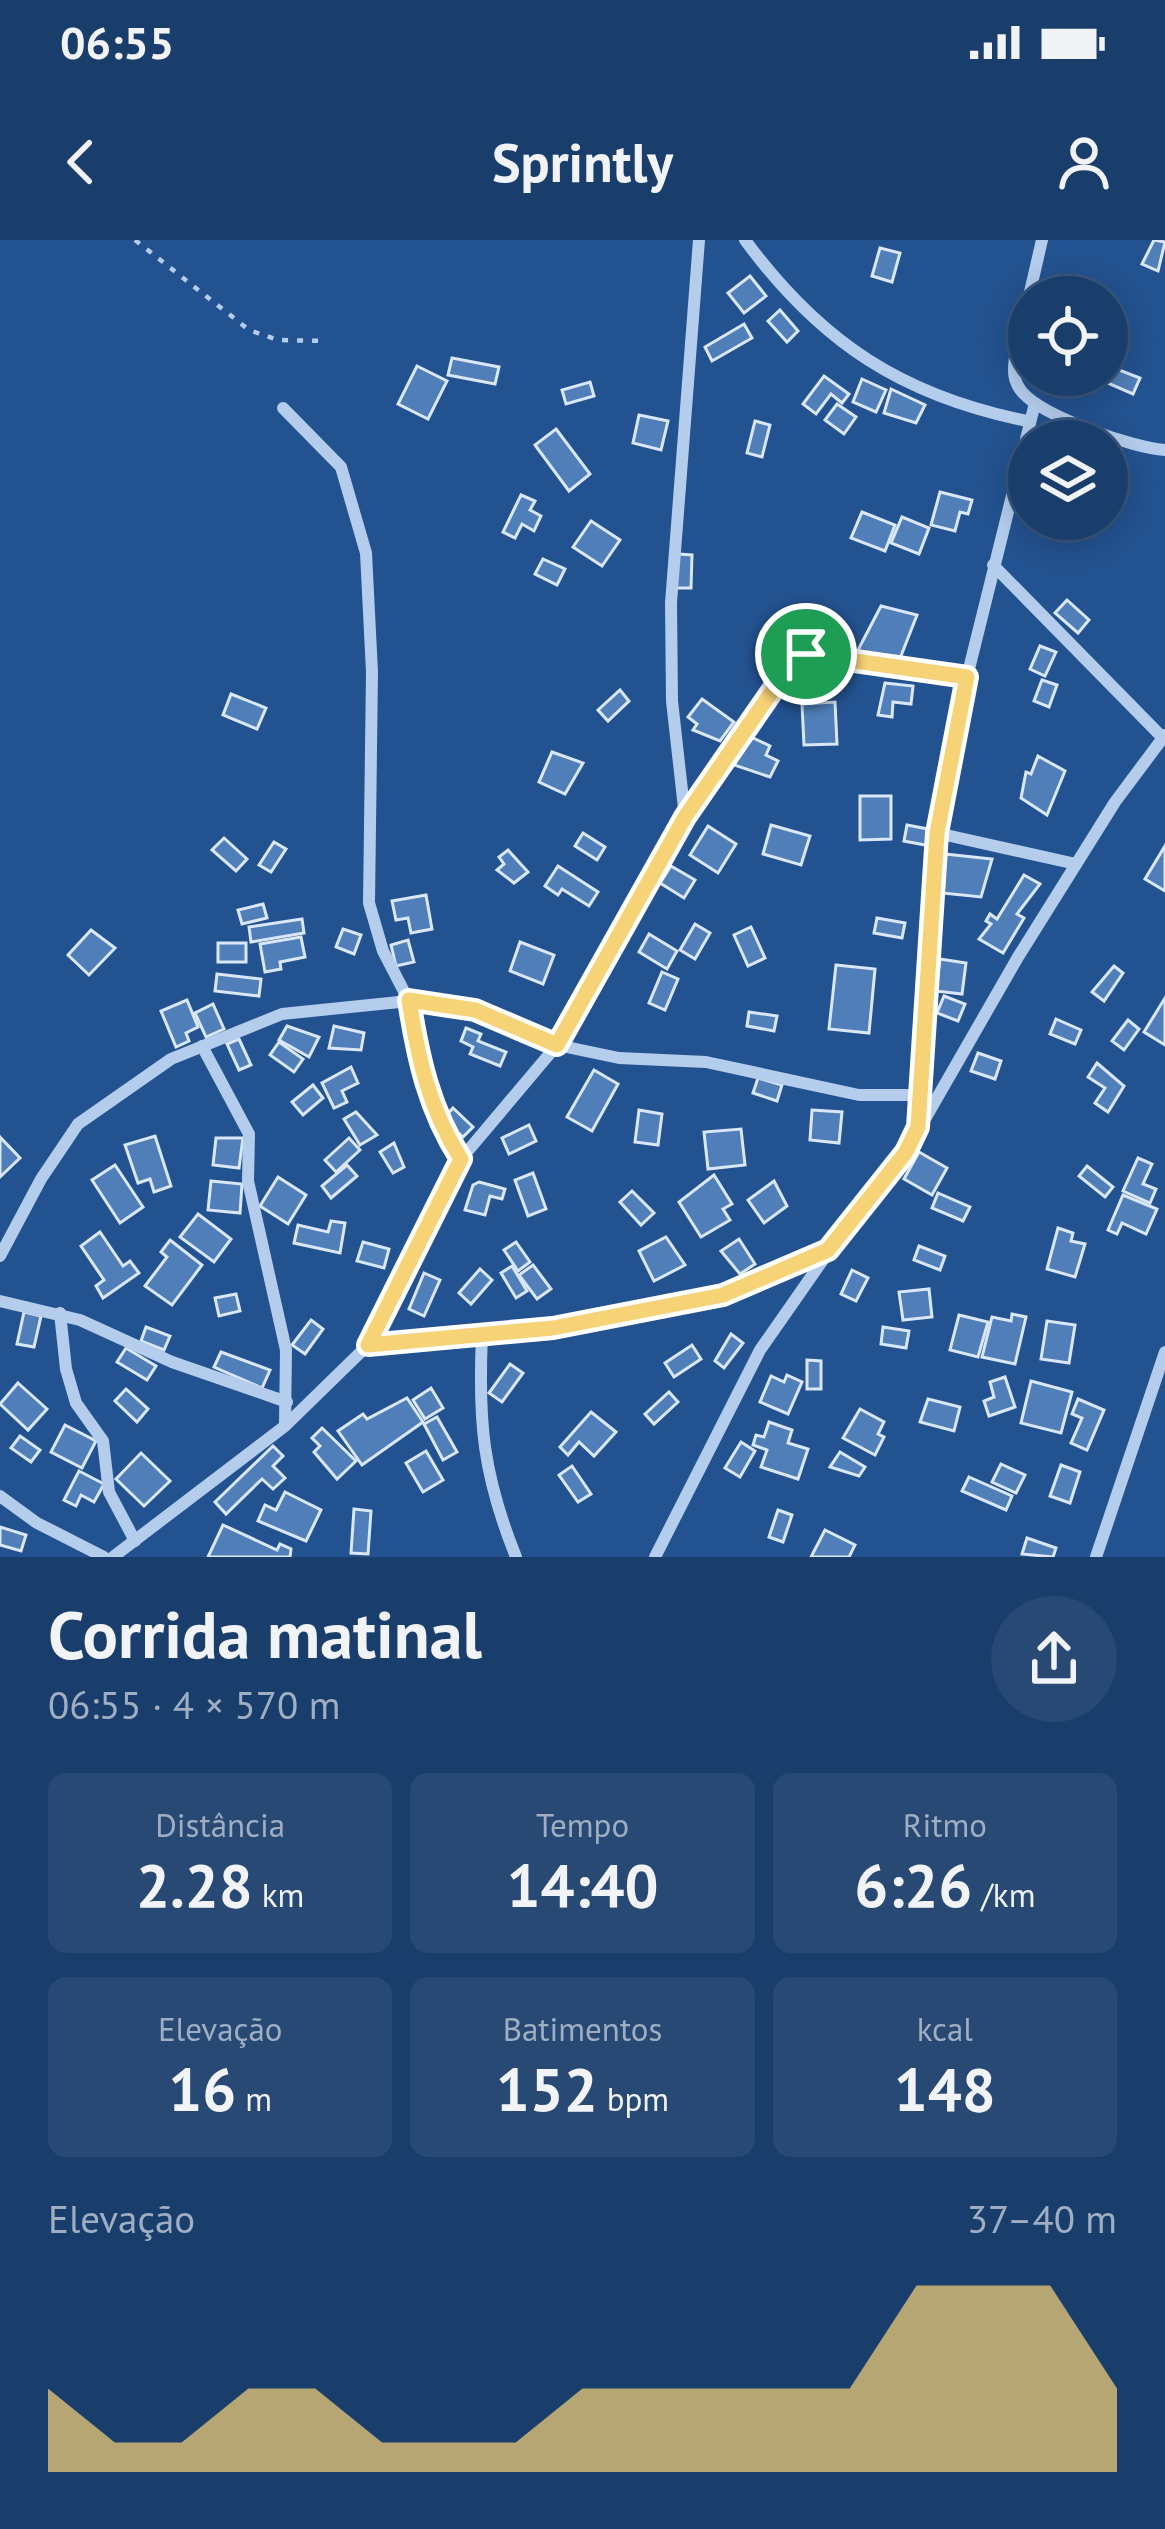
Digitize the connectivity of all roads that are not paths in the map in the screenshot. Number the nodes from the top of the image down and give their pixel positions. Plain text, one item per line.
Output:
1 (699, 240) edge
2 (745, 240) edge
3 (1042, 240) edge
4 (1035, 403) junction
5 (284, 408) dead end
6 (1018, 420) edge
7 (1028, 420) edge
8 (1165, 450) edge
9 (1008, 502) edge
10 (993, 565) junction
11 (967, 677) junction
12 (1164, 736) edge
13 (685, 817) junction
14 (937, 833) junction
15 (1076, 864) junction
16 (409, 1000) junction
17 (557, 1045) junction
18 (202, 1046) junction
19 (919, 1095) junction
20 (918, 1127) junction
21 (461, 1159) junction
22 (828, 1250) junction
23 (0, 1256) edge
24 (0, 1301) edge
25 (60, 1313) junction
26 (482, 1335) junction
27 (368, 1345) junction
28 (1165, 1352) edge
29 (287, 1402) junction
30 (285, 1426) junction
31 (0, 1496) edge
32 (135, 1541) junction
33 (104, 1557) edge
34 (113, 1557) edge
35 (516, 1557) edge
36 (655, 1557) edge
37 (1096, 1557) edge

1 - 13 street
2 - 6 street
3 - 4 street
4 - 7 street
4 - 8 street
5 - 16 street
9 - 10 street
10 - 11 street
10 - 12 street
11 - 13 street
11 - 14 street
12 - 15 street
13 - 17 street
14 - 15 street
14 - 19 street
15 - 20 street
16 - 17 street
16 - 18 street
16 - 21 street
17 - 19 street
17 - 21 street
18 - 23 street
18 - 29 street
19 - 20 street
20 - 22 street
21 - 27 street
22 - 26 street
22 - 36 street
24 - 25 street
25 - 29 street
25 - 32 street
26 - 27 street
26 - 35 street
27 - 30 street
28 - 37 street
29 - 30 street
30 - 32 street
31 - 33 street
32 - 34 street

